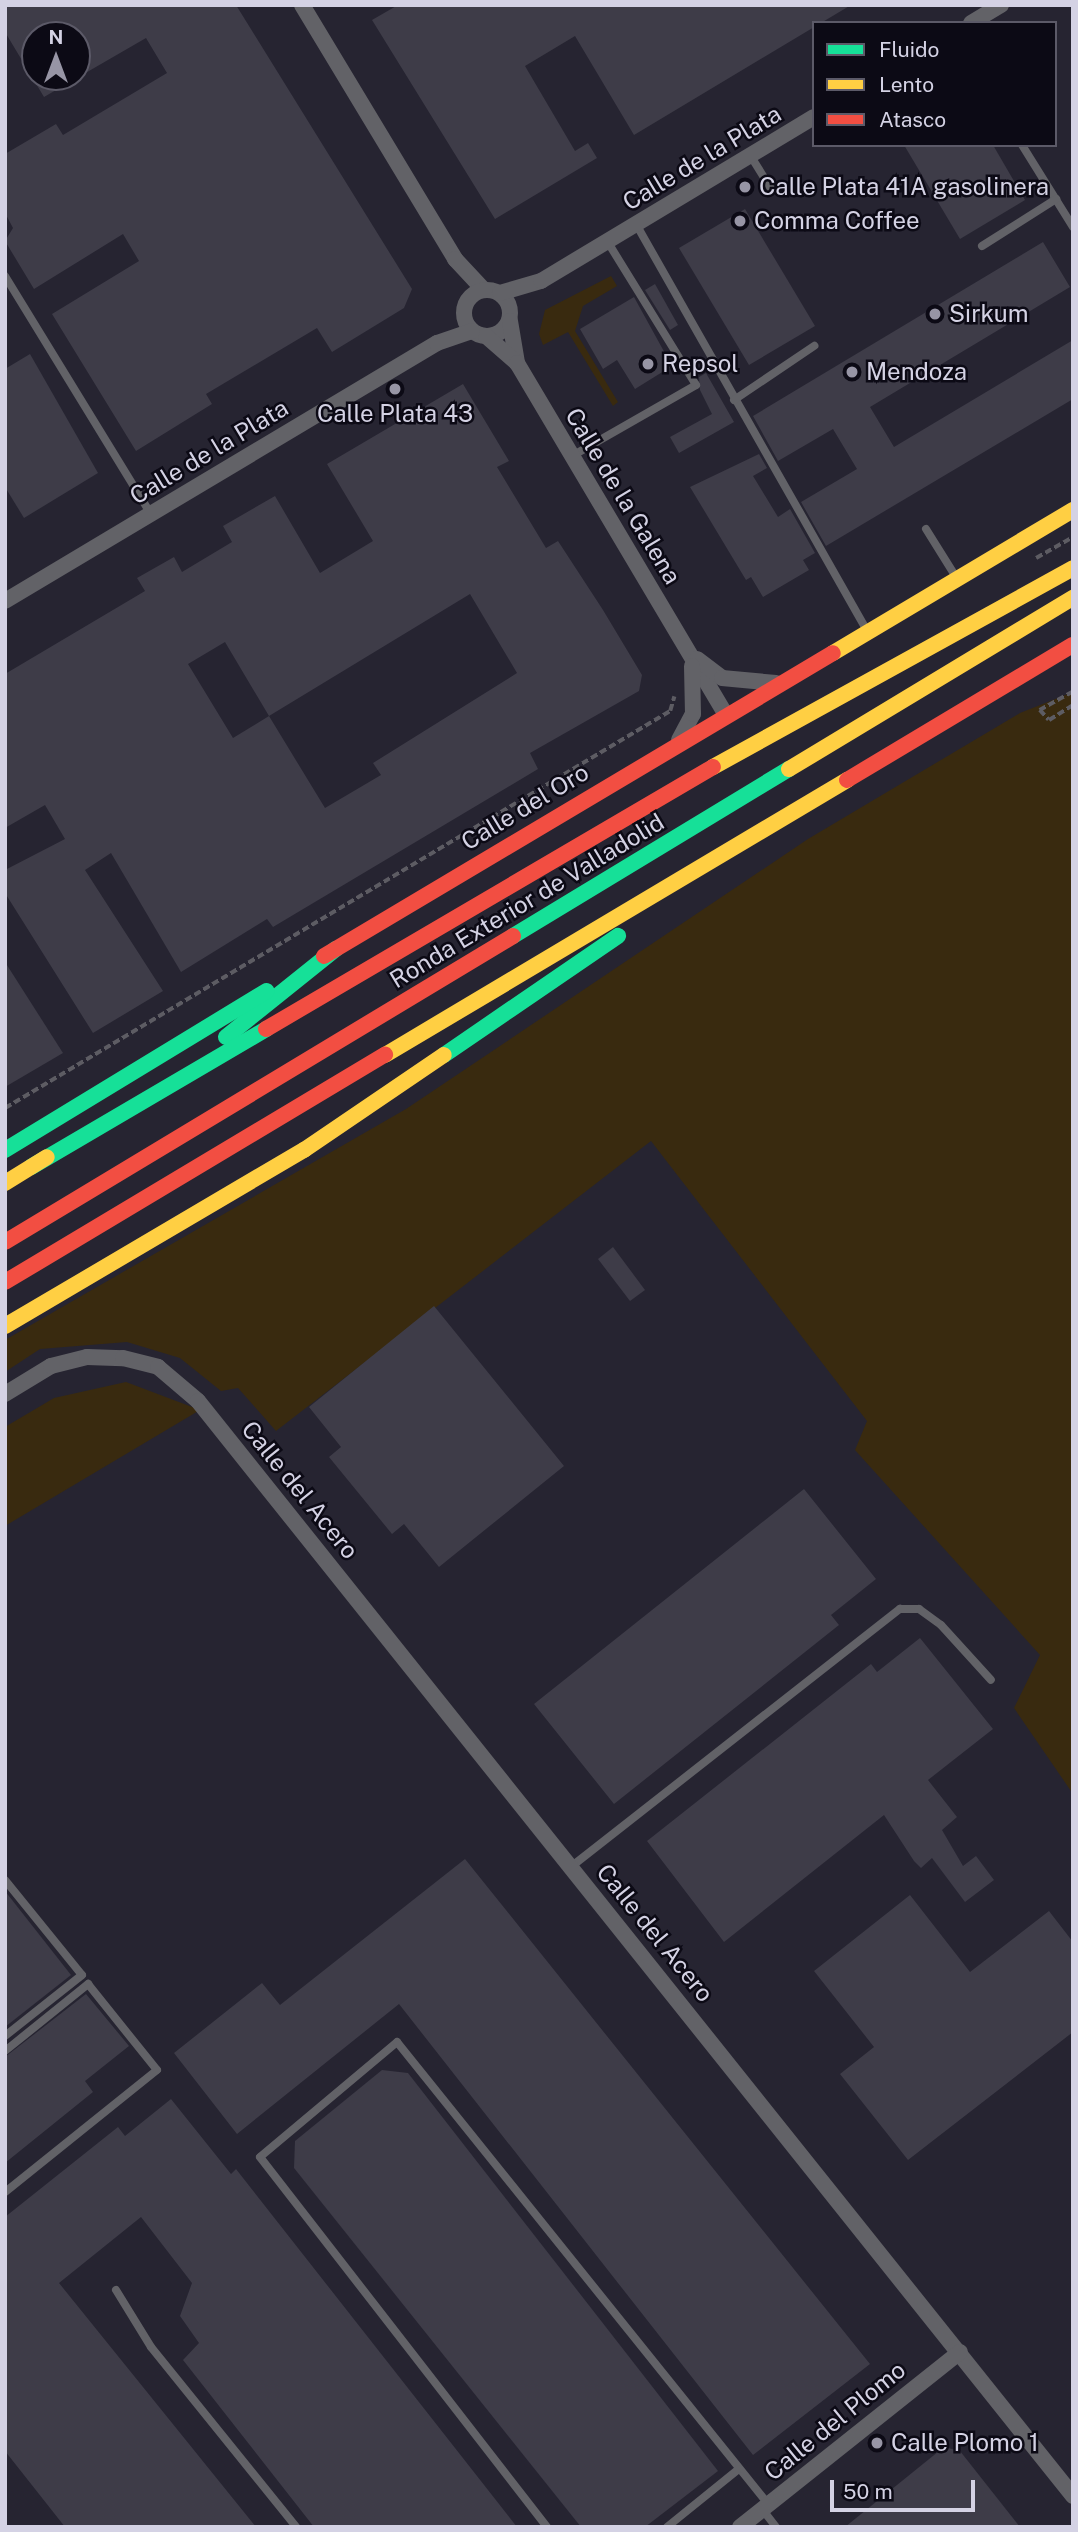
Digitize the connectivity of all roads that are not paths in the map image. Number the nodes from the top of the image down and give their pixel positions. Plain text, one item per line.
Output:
1 (302, 5) edge
2 (1001, 5) edge
3 (974, 21) edge
4 (812, 118) edge
5 (1023, 147) edge
6 (750, 155) junction
7 (771, 188) dead end
8 (1056, 199) junction
9 (636, 224) junction
10 (1073, 227) edge
11 (607, 241) junction
12 (982, 246) dead end
13 (455, 259) junction
14 (5, 276) edge
15 (541, 281) junction
16 (492, 291) junction
17 (465, 307) junction
18 (510, 317) junction
19 (479, 334) junction
20 (437, 342) junction
21 (814, 346) dead end
22 (517, 363) junction
23 (734, 400) junction
24 (572, 456) junction
25 (1073, 510) edge
26 (151, 514) junction
27 (926, 529) dead end
28 (1073, 568) edge
29 (957, 578) junction
30 (1073, 598) edge
31 (5, 601) edge
32 (867, 631) junction
33 (1073, 645) edge
34 (690, 653) junction
35 (776, 683) junction
36 (725, 712) junction
37 (680, 740) junction
38 (820, 799) junction
39 (336, 949) junction
40 (5, 1150) edge
41 (30, 1167) junction
42 (5, 1183) edge
43 (5, 1242) edge
44 (5, 1282) edge
45 (5, 1326) edge
46 (5, 1394) edge
47 (991, 1680) dead end
48 (572, 1866) junction
49 (5, 1881) edge
50 (5, 2036) edge
51 (5, 2051) edge
52 (5, 2192) edge
53 (116, 2290) dead end
54 (960, 2351) junction
55 (739, 2469) junction
56 (1073, 2496) edge
57 (765, 2507) junction
58 (296, 2527) edge
59 (547, 2527) edge
60 (667, 2527) edge
61 (740, 2527) edge
62 (776, 2527) edge

1 - 13 street
2 - 3 street
4 - 6 street, Calle de la Plata
5 - 8 lane
6 - 7 lane
6 - 9 street, Calle de la Plata
8 - 10 lane
8 - 12 lane
9 - 11 street, Calle de la Plata
9 - 23 lane
11 - 15 street, Calle de la Plata
11 - 24 lane
13 - 16 street
13 - 17 street
14 - 26 lane
15 - 16 street, Calle de la Plata
15 - 18 street, Calle de la Plata
16 - 17 street, Calle de la Plata
16 - 18 street
17 - 19 street
17 - 20 street, Calle de la Plata
18 - 19 street, Calle de la Plata
18 - 22 street, Calle de la Galena
19 - 20 street, Calle de la Plata
19 - 22 street, Calle de la Galena
20 - 26 street, Calle de la Plata
21 - 23 lane
22 - 24 street, Calle de la Galena
23 - 32 lane
24 - 34 street, Calle de la Galena
25 - 29 main road, Calle del Oro
26 - 31 street, Calle de la Plata
27 - 29 lane
28 - 41 main road
29 - 32 main road, Calle del Oro
30 - 43 main road, Ronda Exterior de Valladolid
32 - 35 main road, Calle del Oro
33 - 38 main road
34 - 35 street, Calle de la Galena
34 - 36 street, Calle de la Galena
34 - 37 street, Calle de la Galena
35 - 36 main road, Calle del Oro
36 - 37 main road, Calle del Oro
37 - 39 main road, Calle del Oro
38 - 44 main road
38 - 45 main road
39 - 40 main road, Calle del Oro
39 - 41 main road
41 - 42 main road
46 - 48 street, Calle del Acero
47 - 48 lane
48 - 54 street, Calle del Acero
49 - 50 lane
51 - 52 lane
53 - 58 lane
54 - 56 street, Calle del Acero
54 - 57 street, Calle del Plomo
55 - 57 lane
55 - 59 lane
55 - 60 lane
57 - 61 street, Calle del Plomo
57 - 62 lane

